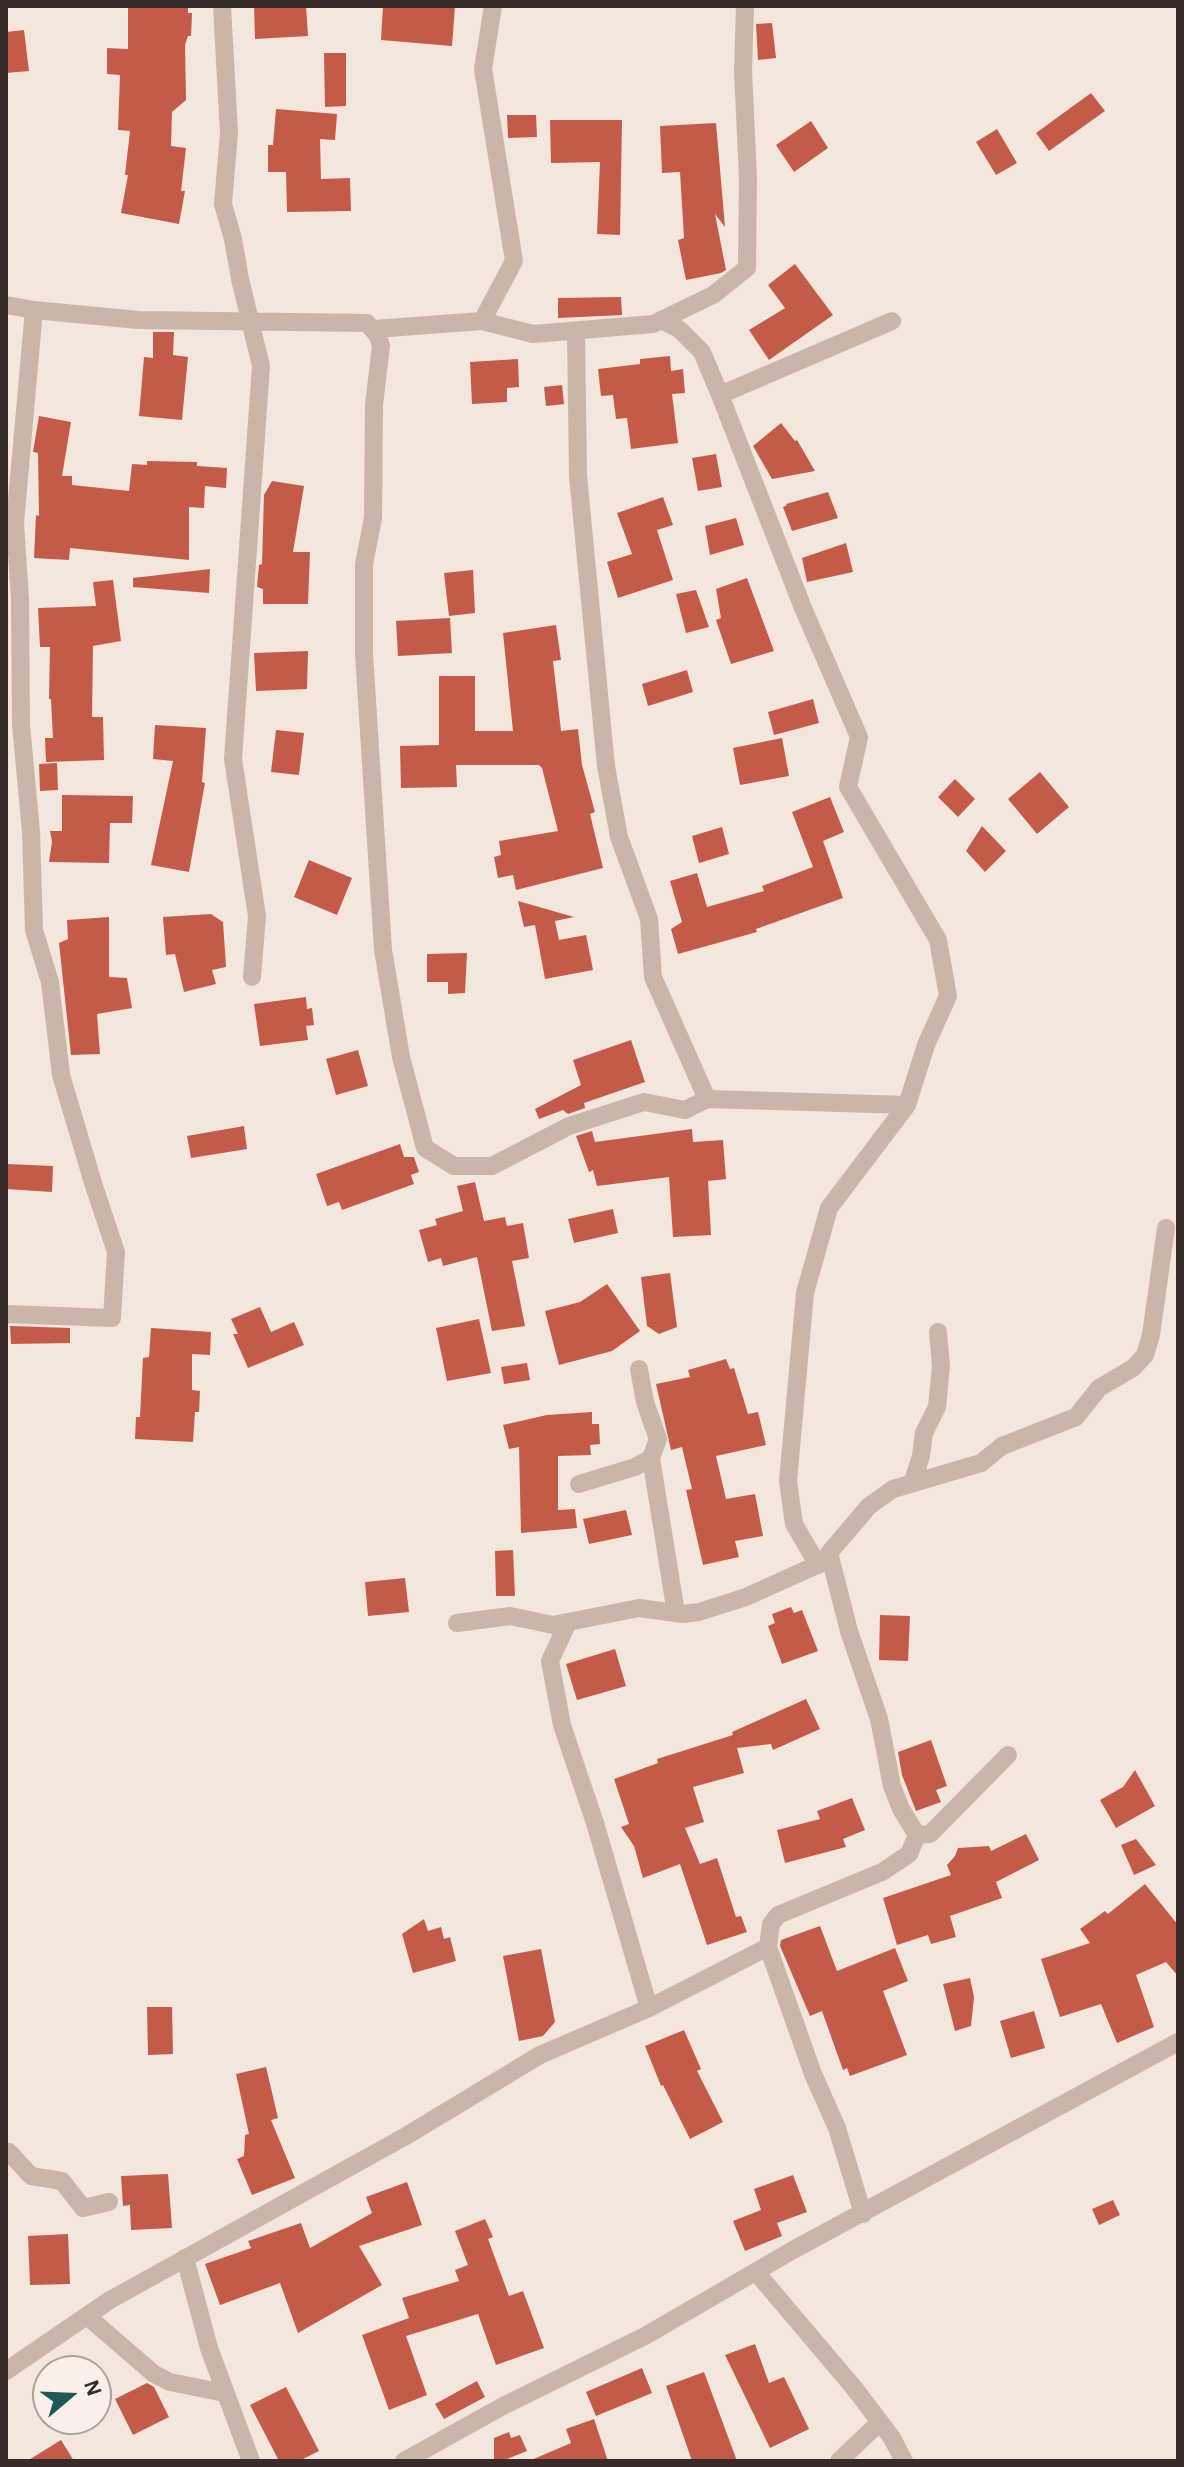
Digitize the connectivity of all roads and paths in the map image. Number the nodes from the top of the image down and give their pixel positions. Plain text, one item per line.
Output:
1 (222, 6) edge
2 (493, 6) edge
3 (745, 6) edge
4 (6, 305) edge
5 (34, 310) junction
6 (661, 320) junction
7 (482, 321) junction
8 (892, 321) dead end
9 (252, 322) junction
10 (374, 329) junction
11 (576, 331) junction
12 (720, 395) junction
13 (14, 702) edge
14 (252, 977) dead end
15 (707, 1099) junction
16 (907, 1105) junction
17 (1166, 1228) dead end
18 (6, 1314) edge
19 (938, 1332) dead end
20 (639, 1369) dead end
21 (651, 1458) junction
22 (913, 1481) junction
23 (579, 1484) dead end
24 (824, 1562) junction
25 (676, 1613) junction
26 (568, 1622) junction
27 (457, 1623) dead end
28 (1008, 1755) dead end
29 (917, 1835) junction
30 (768, 1947) junction
31 (649, 2008) junction
32 (1178, 2042) edge
33 (6, 2152) edge
34 (109, 2202) dead end
35 (863, 2214) junction
36 (185, 2258) junction
37 (756, 2272) junction
38 (87, 2316) junction
39 (6, 2371) edge
40 (224, 2393) junction
41 (880, 2422) junction
42 (251, 2461) edge
43 (404, 2461) edge
44 (839, 2461) edge
45 (904, 2461) edge

1 - 9 street
2 - 7 street
3 - 6 street
4 - 5 street
5 - 9 street
5 - 13 street
6 - 11 street
6 - 12 street
7 - 10 street
7 - 11 street
8 - 12 street
9 - 10 street
9 - 14 street
10 - 15 street
11 - 15 street
12 - 16 street
13 - 18 street
15 - 16 street
16 - 24 street
17 - 22 street
19 - 22 street
20 - 21 street
21 - 23 street
21 - 25 street
22 - 24 street
24 - 25 street
24 - 29 street
25 - 26 street
26 - 27 street
26 - 31 street
28 - 29 street
29 - 30 street
30 - 31 street
30 - 35 street
31 - 36 street
32 - 35 street
33 - 34 street
35 - 37 street
36 - 38 street
36 - 40 street
37 - 41 street
37 - 43 street
38 - 39 street
38 - 40 street
40 - 42 street
41 - 44 street
41 - 45 street

